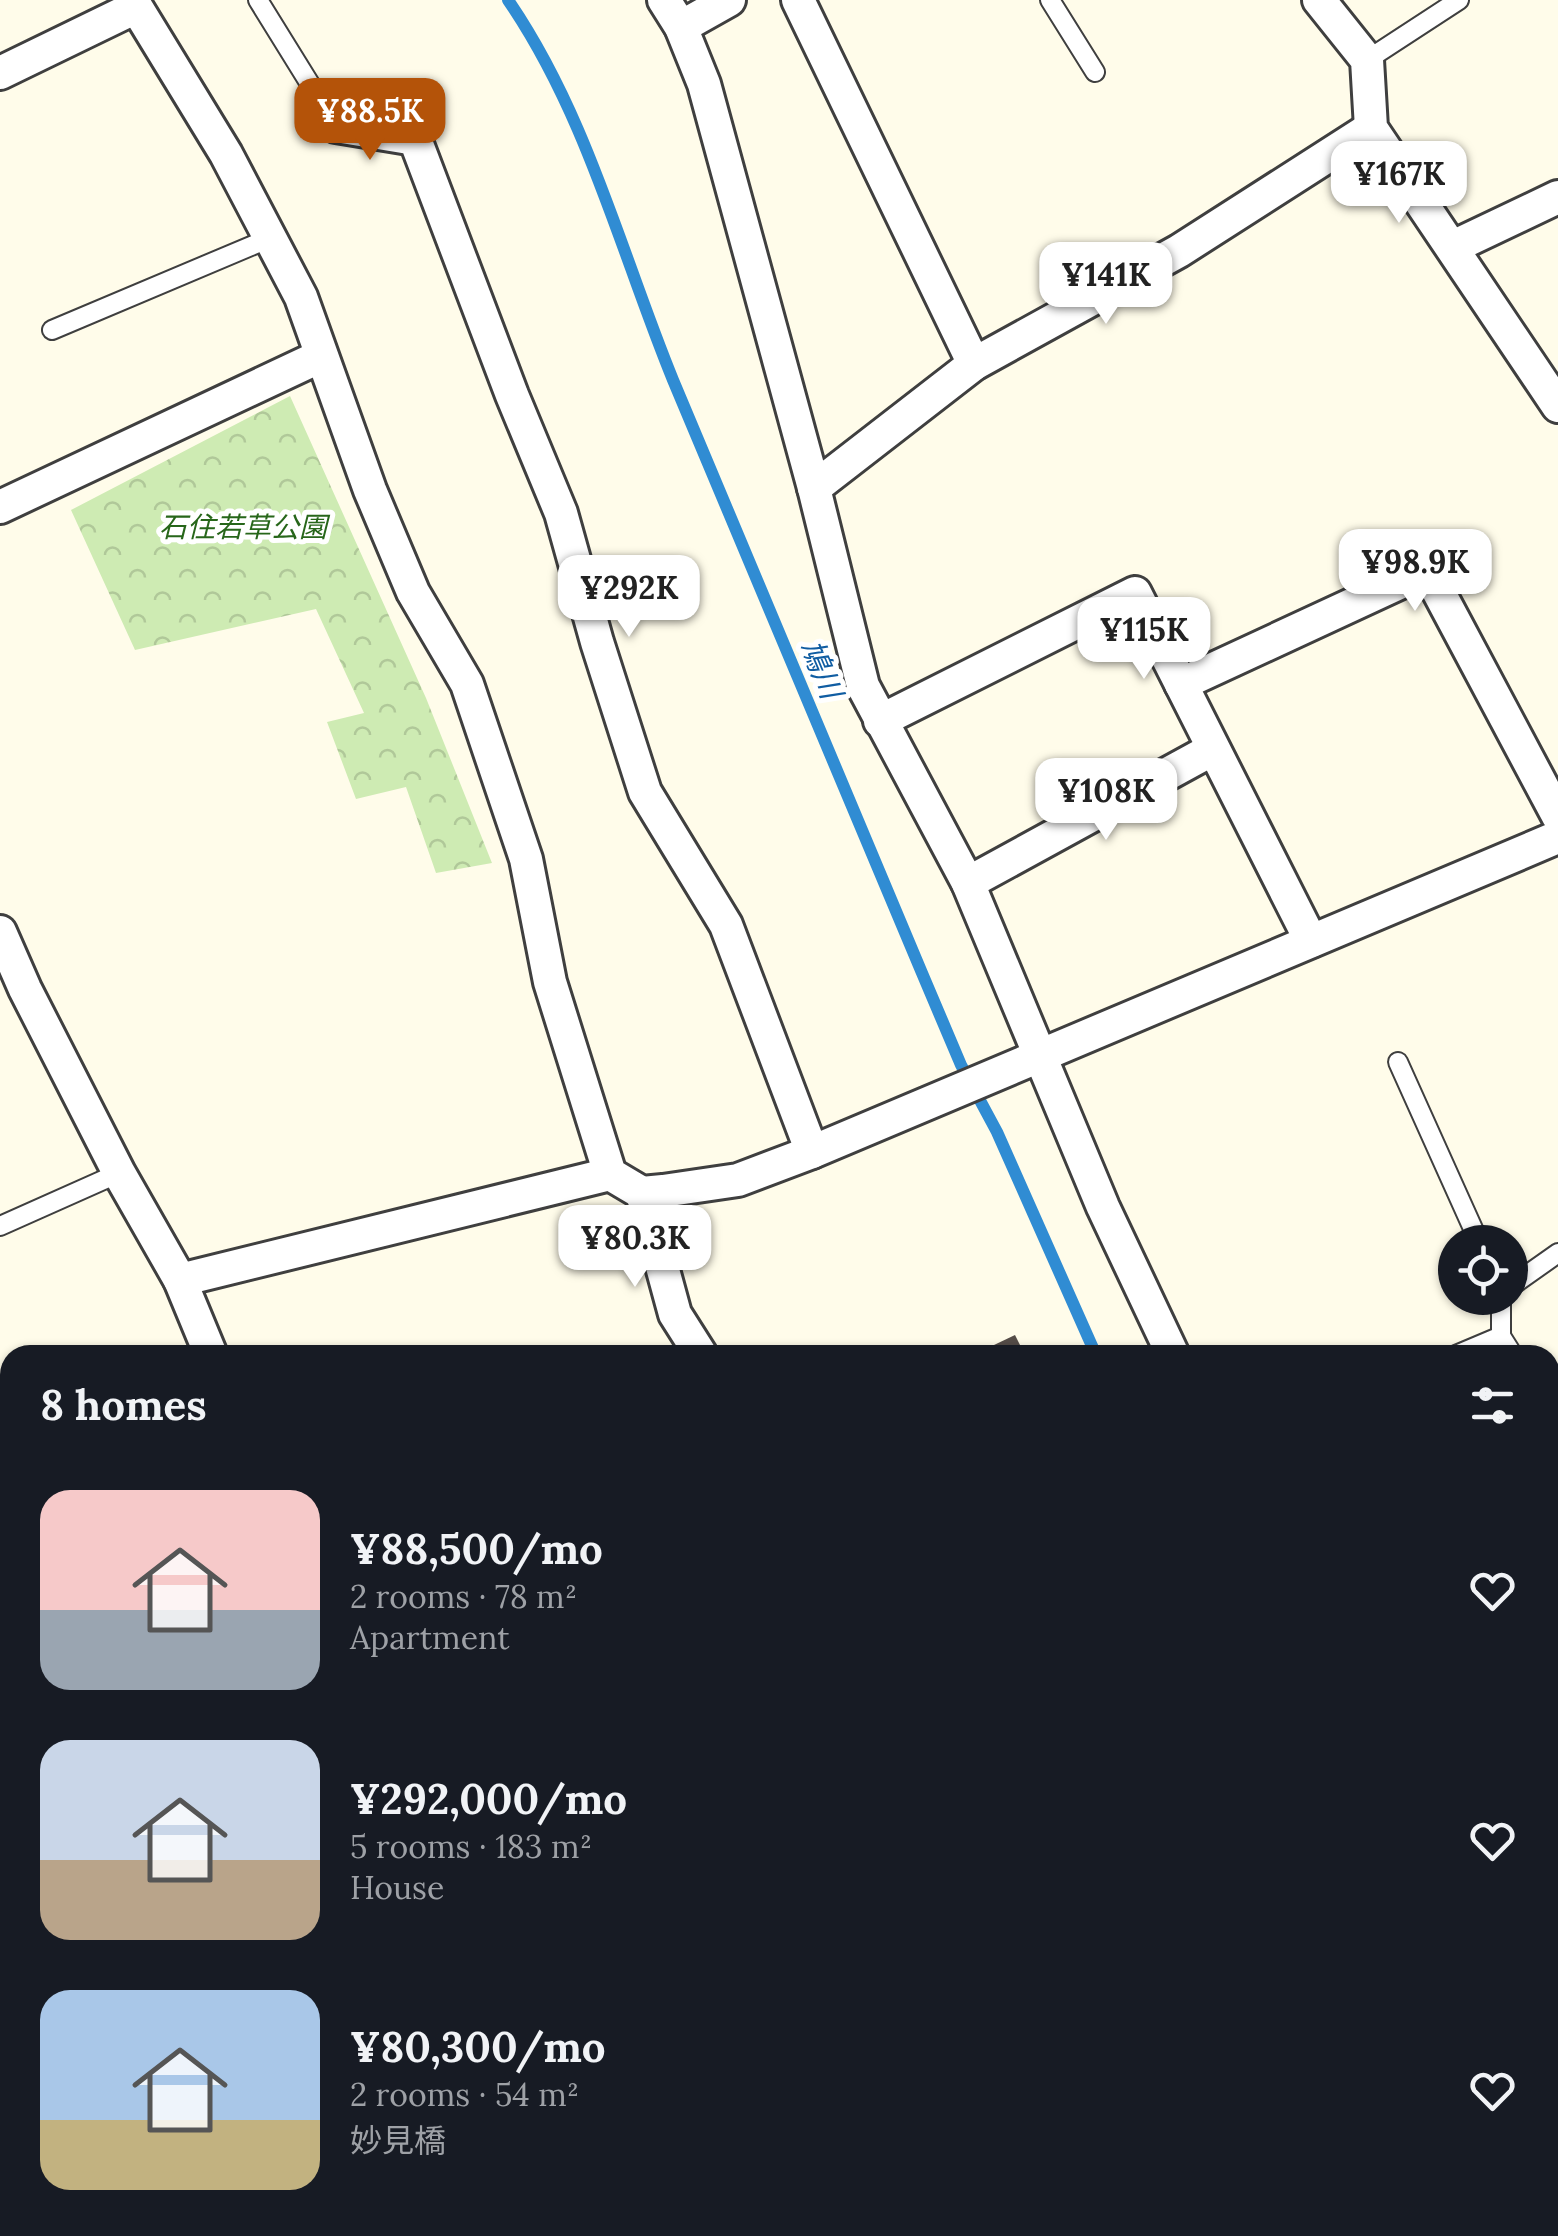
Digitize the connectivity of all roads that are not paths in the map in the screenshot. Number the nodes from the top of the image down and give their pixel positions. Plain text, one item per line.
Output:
1 (258, 0) edge
2 (729, 0) edge
3 (798, 0) edge
4 (1050, 0) edge
5 (1319, 0) edge
6 (1459, 0) edge
7 (134, 3) edge
8 (673, 13) edge
9 (1367, 60) junction
10 (0, 72) edge
11 (1095, 72) dead end
12 (336, 126) joint
13 (1371, 128) junction
14 (1558, 197) edge
15 (270, 238) junction
16 (1452, 247) junction
17 (52, 330) dead end
18 (321, 356) junction
19 (974, 364) junction
20 (1558, 406) edge
21 (814, 488) junction
22 (0, 508) edge
23 (1180, 684) junction
24 (880, 721) junction
25 (1214, 749) junction
26 (1558, 816) edge
27 (1558, 838) edge
28 (968, 883) junction
29 (0, 932) edge
30 (1310, 941) junction
31 (12, 995) edge
32 (1032, 1060) junction
33 (1398, 1062) dead end
34 (812, 1152) junction
35 (119, 1172) junction
36 (610, 1174) junction
37 (642, 1193) junction
38 (1471, 1225) edge
39 (0, 1226) edge
40 (1558, 1253) edge
41 (1528, 1274) edge
42 (180, 1280) junction
43 (1501, 1315) edge
44 (1501, 1336) junction
45 (207, 1345) edge
46 (695, 1345) edge
47 (1169, 1345) edge
48 (1480, 1345) edge
49 (1507, 1345) edge

1 - 12 lane
2 - 8 street
3 - 19 street
4 - 11 lane
5 - 9 street
6 - 9 lane
7 - 10 street
7 - 15 street
8 - 21 street
9 - 13 street
12 - 34 street
13 - 16 street
13 - 19 street
14 - 16 street
15 - 17 lane
15 - 18 street
16 - 20 street
18 - 22 street
18 - 36 street
19 - 21 street
21 - 24 street
23 - 24 street
23 - 25 street
23 - 26 street
24 - 28 street
25 - 28 street
25 - 30 street
27 - 30 street
28 - 32 street
29 - 31 street
30 - 32 street
31 - 35 street
32 - 34 street
32 - 47 street
33 - 38 lane
34 - 37 street
35 - 39 lane
35 - 42 street
36 - 37 street
36 - 42 street
37 - 46 street
40 - 41 lane
42 - 45 street
43 - 44 lane
44 - 48 lane
44 - 49 lane

